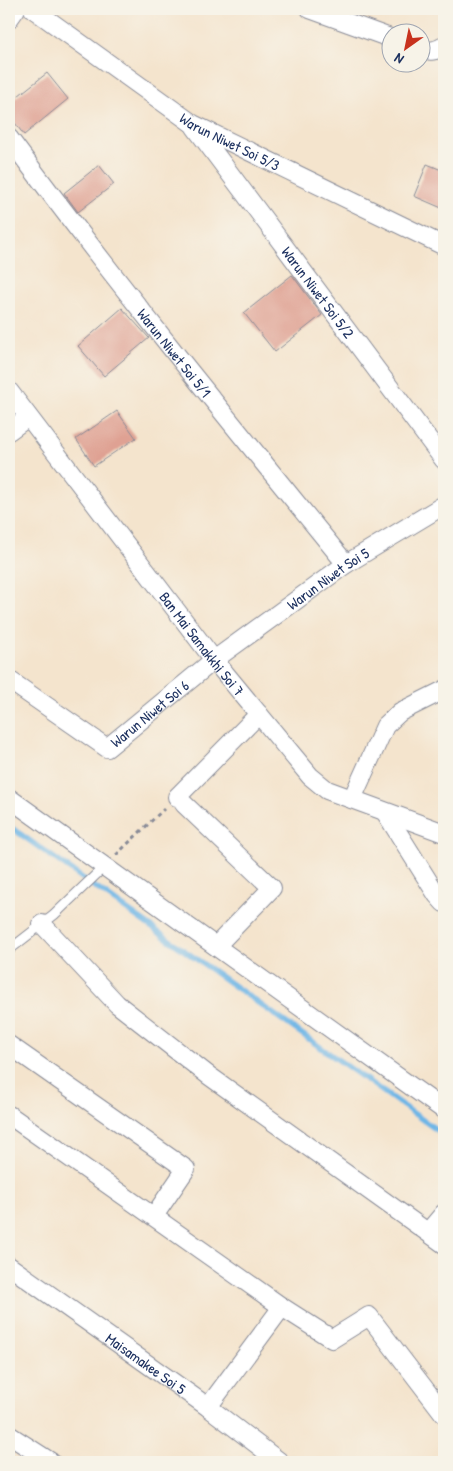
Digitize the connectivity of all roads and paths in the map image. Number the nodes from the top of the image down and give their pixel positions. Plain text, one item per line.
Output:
1 (16, 9) edge
2 (33, 9) edge
3 (310, 9) edge
4 (9, 19) edge
5 (380, 34) edge
6 (444, 46) edge
7 (430, 51) edge
8 (193, 124) junction
9 (9, 138) edge
10 (444, 246) edge
11 (9, 391) edge
12 (28, 417) junction
13 (9, 431) edge
14 (444, 460) edge
15 (444, 505) edge
16 (346, 564) junction
17 (214, 660) junction
18 (9, 680) edge
19 (444, 690) edge
20 (259, 714) junction
21 (9, 798) edge
22 (180, 800) junction
23 (352, 800) junction
24 (385, 812) junction
25 (444, 833) edge
26 (101, 870) junction
27 (444, 903) edge
28 (42, 924) junction
29 (216, 946) junction
30 (9, 950) edge
31 (9, 1045) edge
32 (444, 1110) edge
33 (9, 1115) edge
34 (444, 1212) edge
35 (154, 1216) junction
36 (428, 1232) junction
37 (444, 1244) edge
38 (9, 1266) edge
39 (282, 1307) junction
40 (208, 1407) junction
41 (444, 1414) edge
42 (9, 1435) edge
43 (51, 1462) edge
44 (280, 1462) edge

1 - 4 street
2 - 8 street, Warun Niwet Soi 5/3
3 - 5 street
6 - 7 street
8 - 10 street, Warun Niwet Soi 5/3
8 - 14 street, Warun Niwet Soi 5/2
9 - 16 street, Warun Niwet Soi 5/1
11 - 12 street, Ban Mai Samakkhi Soi 7
12 - 13 street
12 - 17 street, Ban Mai Samakkhi Soi 7
15 - 16 street, Warun Niwet Soi 5
16 - 17 street, Warun Niwet Soi 5
17 - 18 street, Warun Niwet Soi 6
17 - 20 street, Ban Mai Samakkhi Soi 7
19 - 23 street
20 - 22 street
20 - 23 street, Ban Mai Samakkhi Soi 7
21 - 26 street
22 - 26 path
22 - 29 street
23 - 24 street, Ban Mai Samakkhi Soi 7
24 - 25 street, Ban Mai Samakkhi Soi 7
24 - 27 street
26 - 28 lane
26 - 29 street
28 - 30 lane
28 - 36 street
29 - 32 street
31 - 35 street
33 - 35 street
34 - 36 street
35 - 39 street
36 - 37 street
38 - 40 street, Maisamakee Soi 5
39 - 40 street
39 - 41 street
40 - 44 street, Maisamakee Soi 5
42 - 43 street

